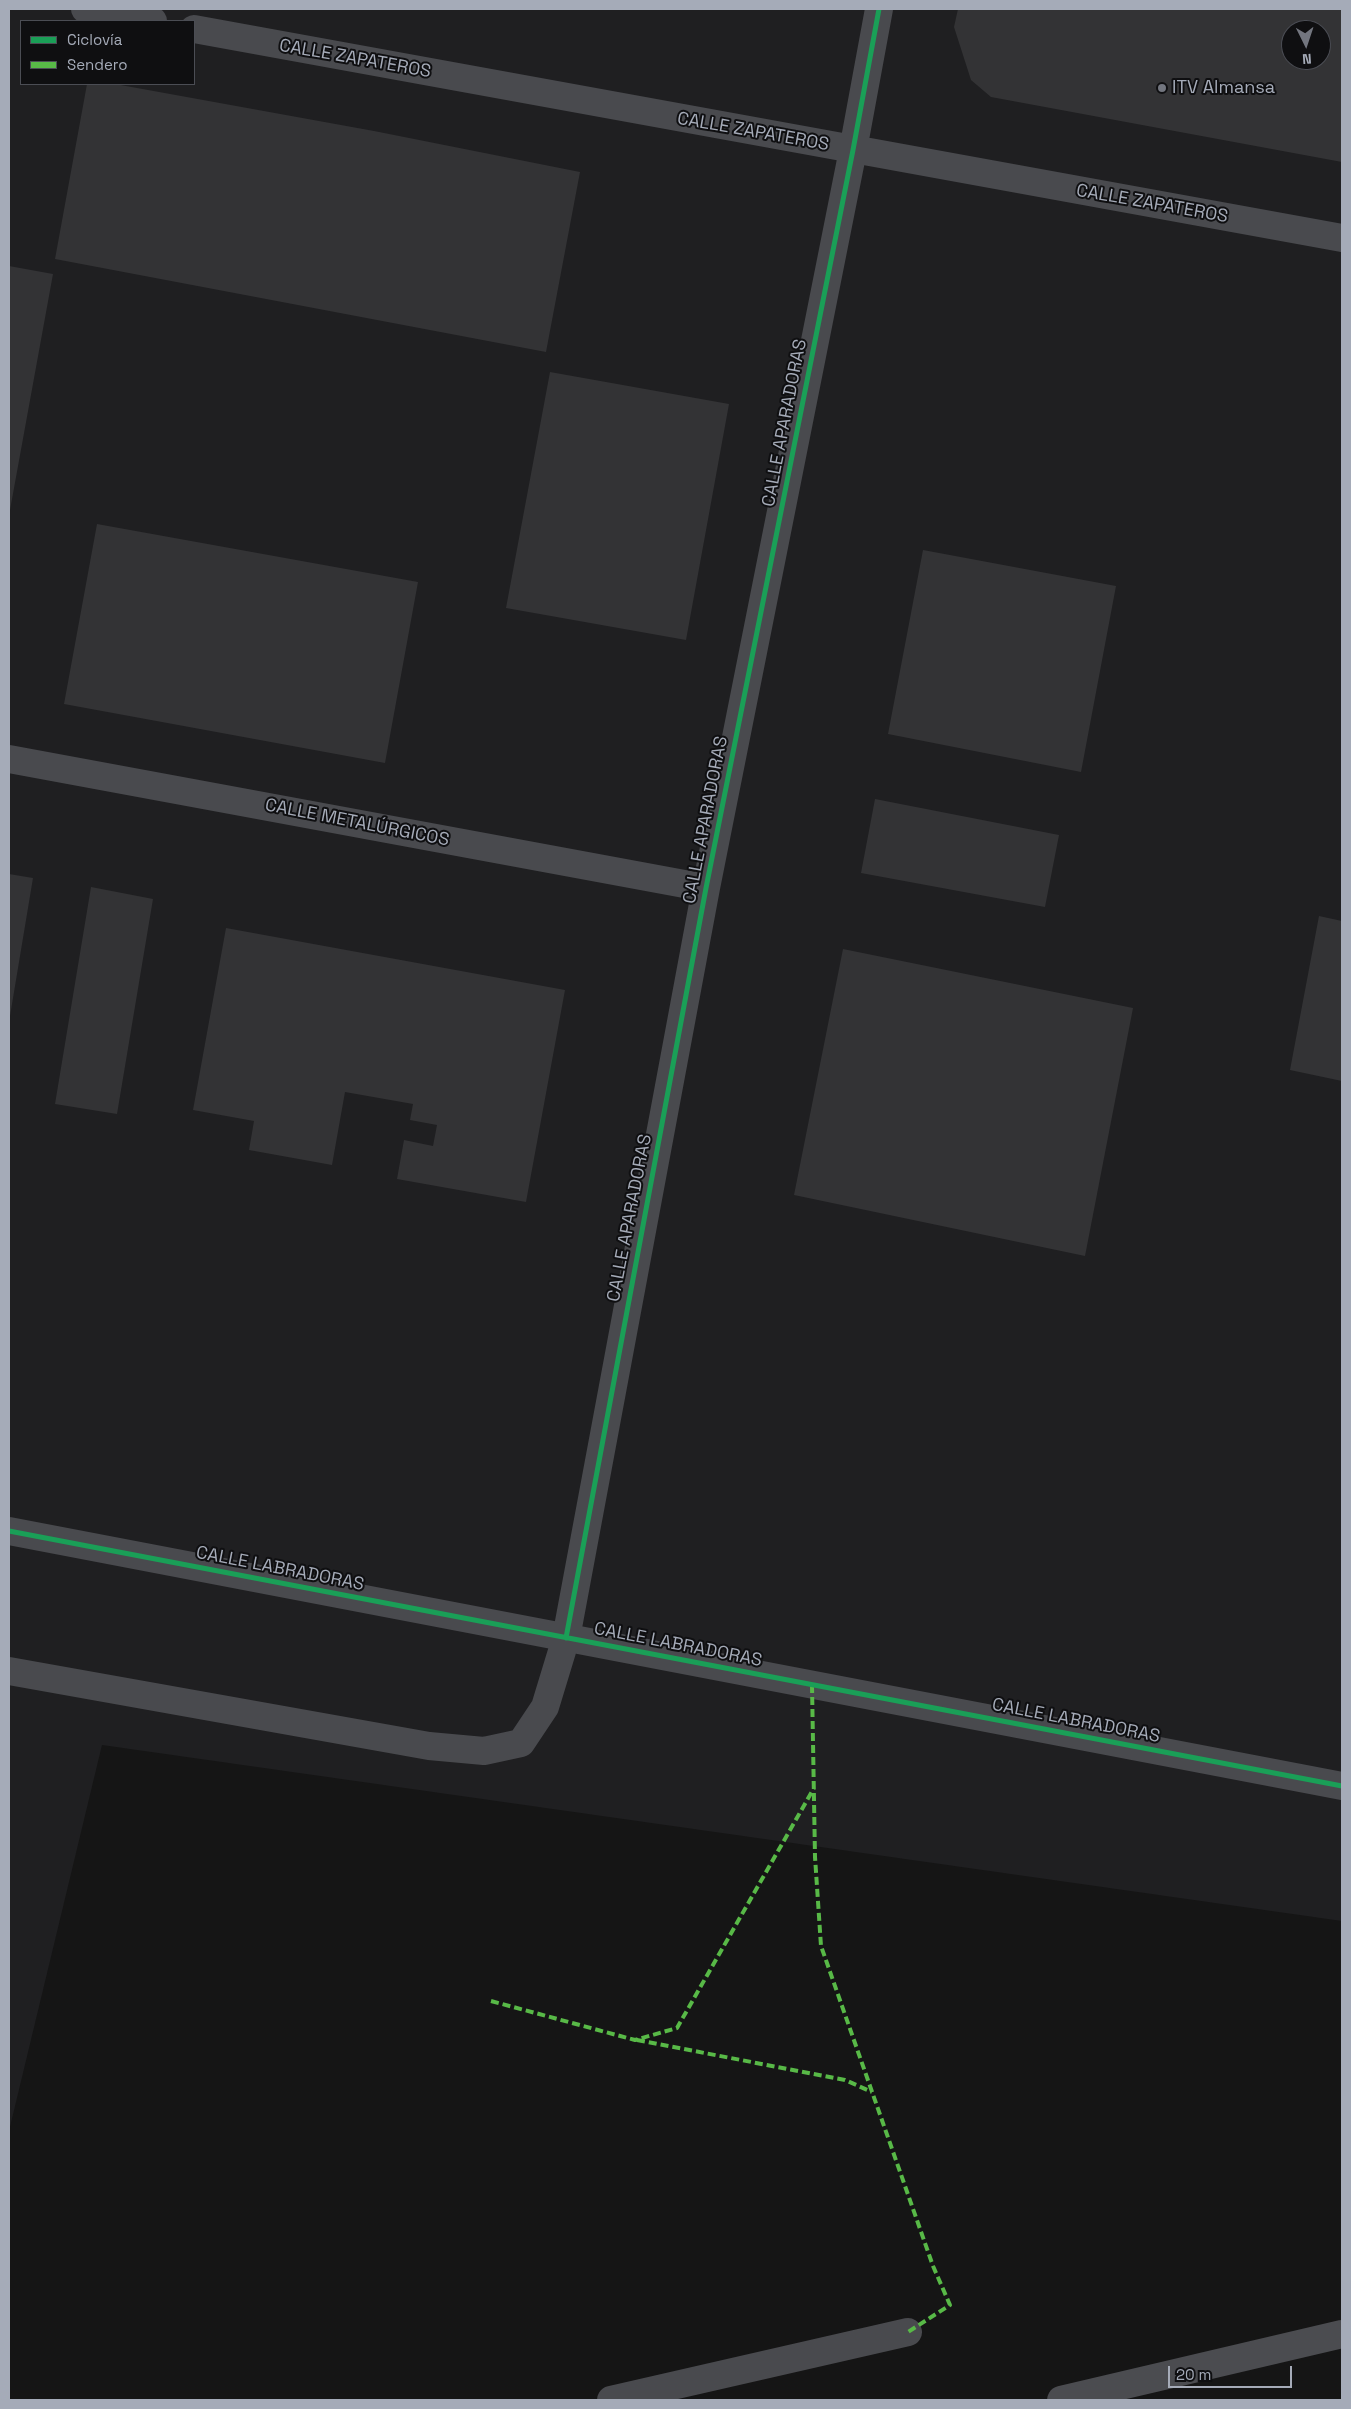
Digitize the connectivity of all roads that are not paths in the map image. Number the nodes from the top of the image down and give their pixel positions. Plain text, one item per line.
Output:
1 (85, 9) edge
2 (879, 9) edge
3 (146, 20) edge
4 (195, 29) edge
5 (853, 150) junction
6 (1342, 238) edge
7 (9, 759) edge
8 (706, 888) junction
9 (9, 1532) edge
10 (566, 1638) junction
11 (9, 1671) edge
12 (1342, 1786) edge
13 (908, 2332) dead end
14 (1342, 2334) edge
15 (611, 2400) edge
16 (1061, 2400) edge

1 - 3 street
2 - 5 street, CALLE APARADORAS
4 - 5 street, CALLE ZAPATEROS
5 - 6 street, CALLE ZAPATEROS
5 - 8 street, CALLE APARADORAS
7 - 8 street, CALLE METALÚRGICOS
8 - 10 street, CALLE APARADORAS
9 - 10 street, CALLE LABRADORAS
10 - 11 street, CALLE APARADORAS
10 - 12 street, CALLE LABRADORAS
13 - 15 street
14 - 16 highway

